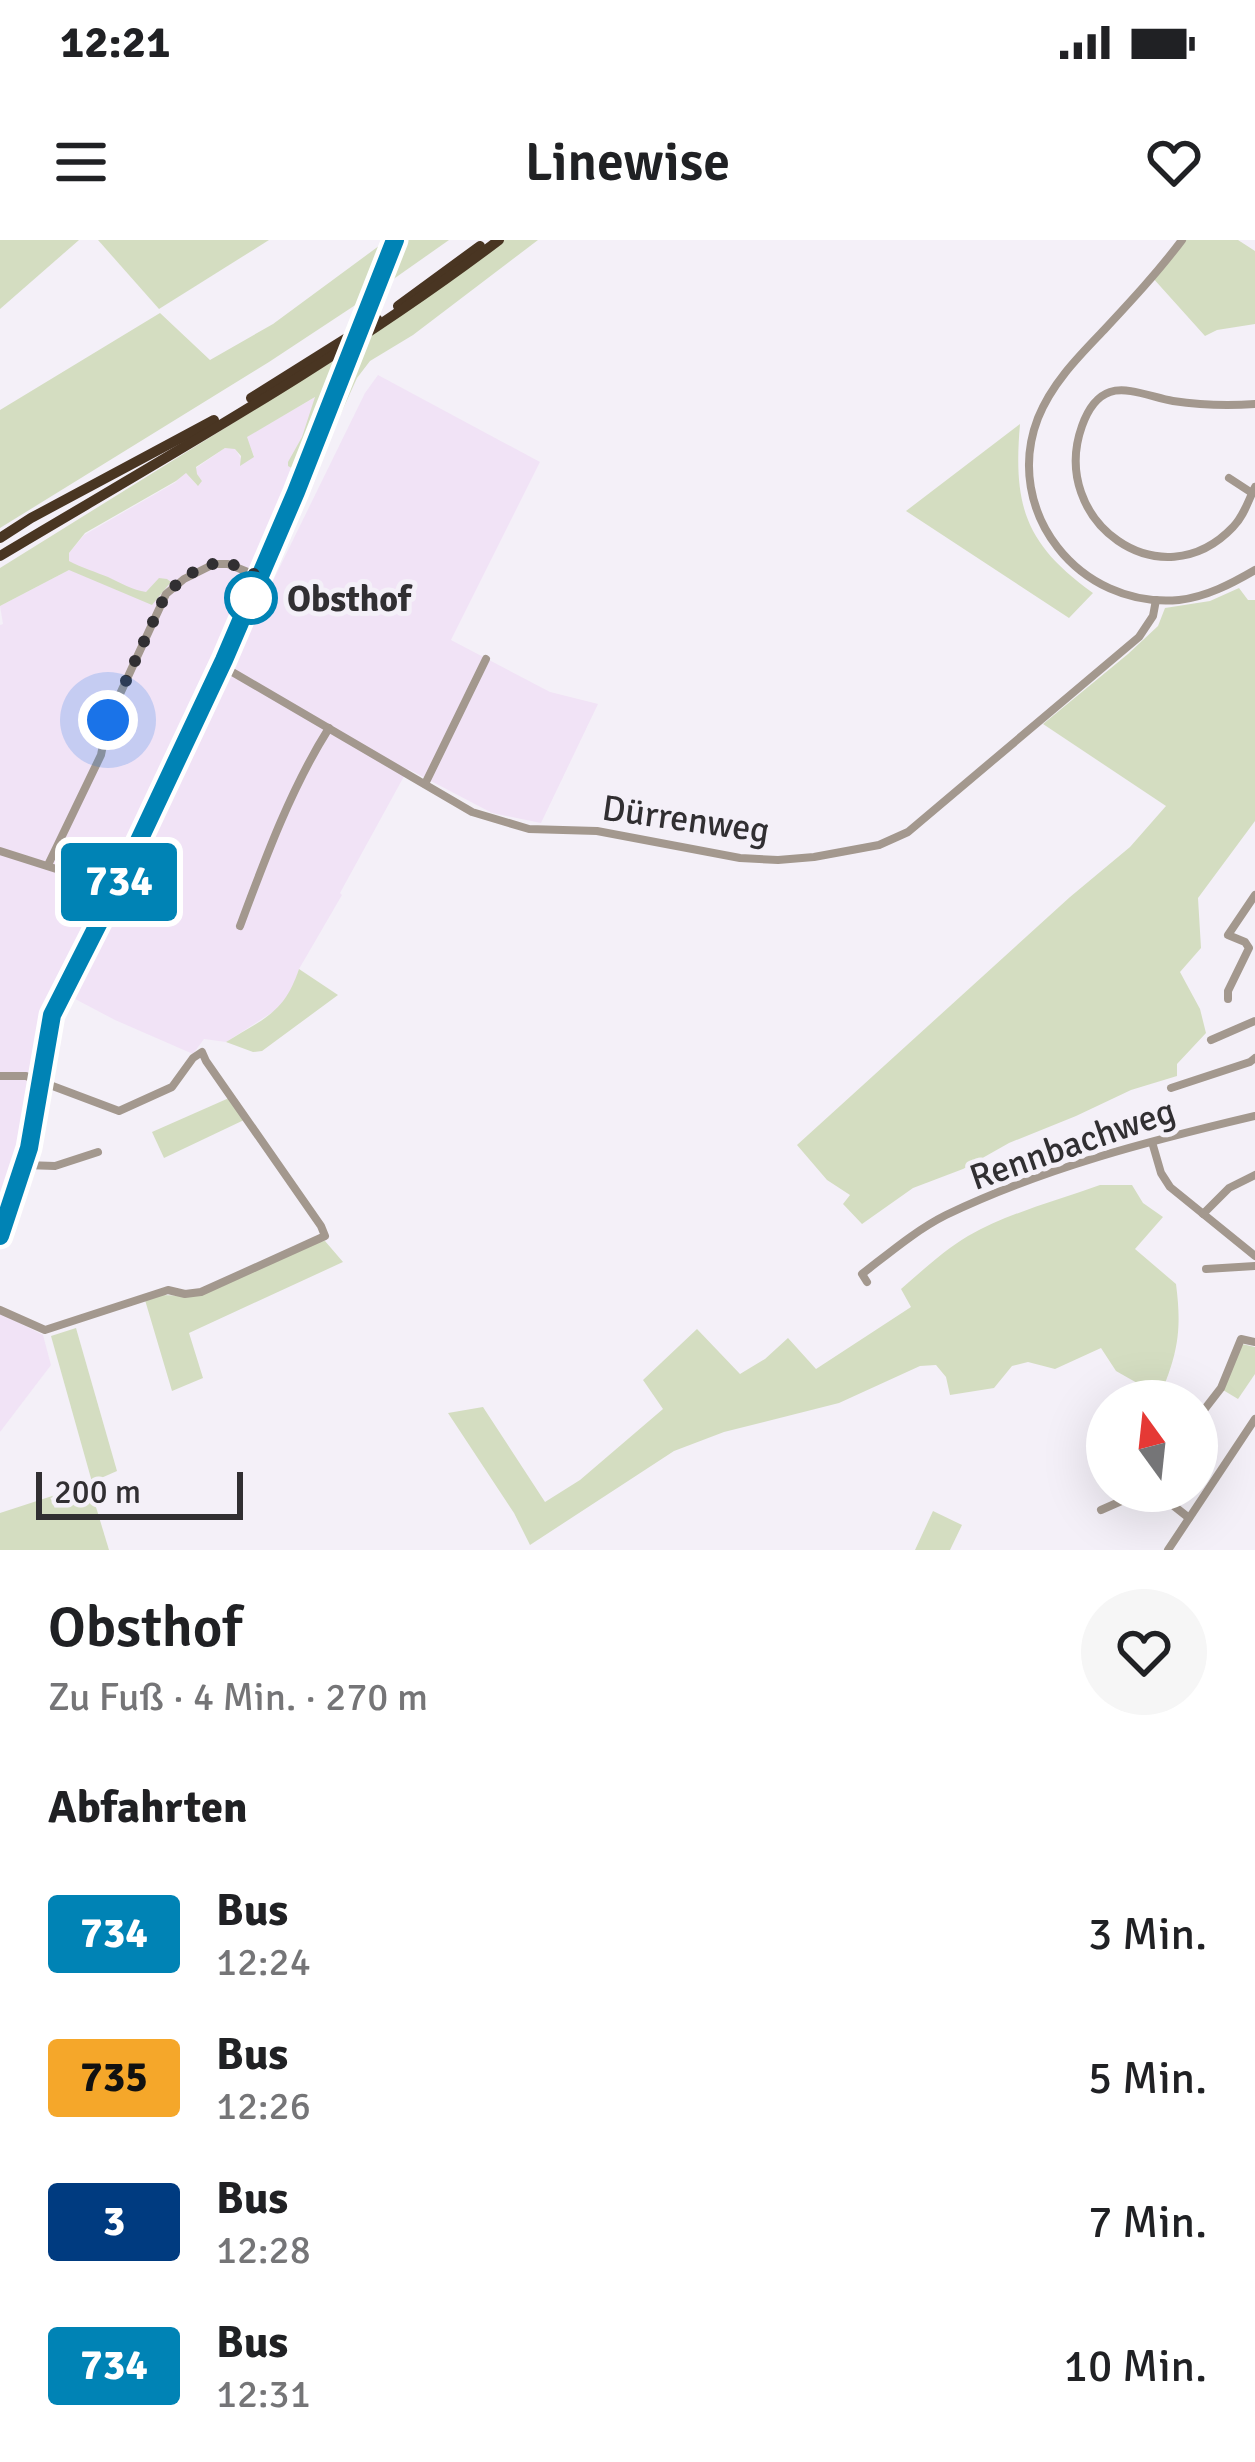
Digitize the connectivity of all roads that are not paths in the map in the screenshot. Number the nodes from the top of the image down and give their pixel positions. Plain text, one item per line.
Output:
1 (395, 240) edge
2 (487, 240) edge
3 (499, 240) edge
4 (1182, 240) edge
5 (1255, 404) edge
6 (1228, 478) dead end
7 (1253, 490) edge
8 (0, 538) edge
9 (0, 556) edge
10 (1255, 570) edge
11 (260, 577) junction
12 (1156, 600) junction
13 (486, 659) dead end
14 (221, 666) junction
15 (329, 728) junction
16 (425, 784) junction
17 (0, 850) edge
18 (48, 865) junction
19 (116, 888) junction
20 (1255, 895) edge
21 (240, 926) dead end
22 (1228, 999) dead end
23 (1255, 1021) edge
24 (1210, 1040) dead end
25 (1255, 1058) edge
26 (0, 1076) edge
27 (40, 1081) junction
28 (1171, 1088) dead end
29 (1255, 1116) edge
30 (1152, 1142) junction
31 (98, 1152) dead end
32 (25, 1165) junction
33 (1255, 1175) edge
34 (1203, 1214) junction
35 (0, 1236) edge
36 (1255, 1256) edge
37 (1255, 1266) edge
38 (1206, 1269) dead end
39 (867, 1282) dead end
40 (0, 1310) edge
41 (1255, 1342) edge
42 (1218, 1392) edge
43 (1255, 1419) edge
44 (1181, 1512) edge
45 (1189, 1518) junction
46 (1168, 1550) edge

1 - 11 street
2 - 8 highway
3 - 9 highway
4 - 12 street
5 - 7 street
6 - 7 street
10 - 12 street
11 - 14 street
11 - 18 street
12 - 16 street, Dürrenweg
13 - 16 street
14 - 15 street, Dürrenweg
14 - 19 street
15 - 16 street, Dürrenweg
15 - 21 street
17 - 18 street
18 - 19 street
19 - 27 street
20 - 22 street
23 - 24 street
25 - 28 street
26 - 27 street
27 - 32 street
27 - 40 street
29 - 30 street, Rennbachweg
30 - 34 street
30 - 39 street, Rennbachweg
31 - 32 street
32 - 35 street
33 - 34 street
34 - 36 street
37 - 38 street
41 - 42 street
43 - 45 street
44 - 45 street
45 - 46 street

